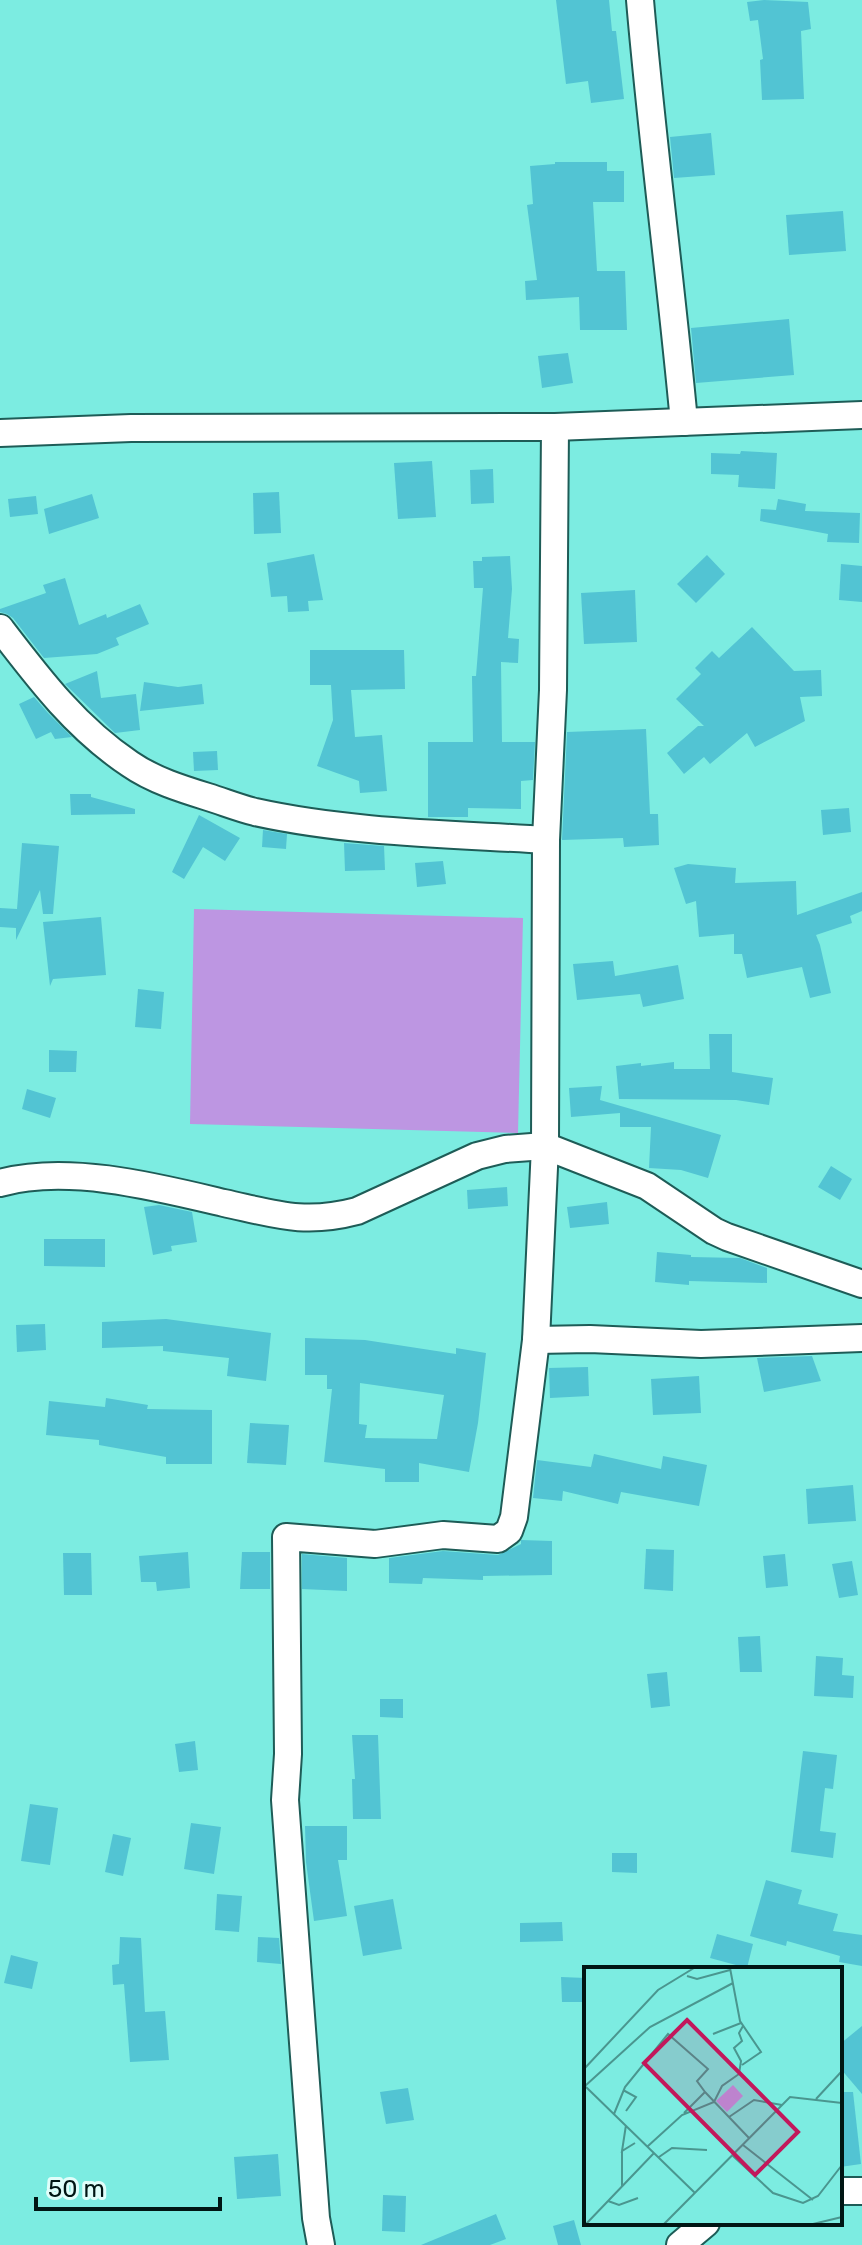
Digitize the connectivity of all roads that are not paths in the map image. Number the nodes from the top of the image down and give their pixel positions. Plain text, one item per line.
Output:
1 (640, 0) edge
2 (862, 415) edge
3 (684, 422) junction
4 (555, 427) junction
5 (0, 433) edge
6 (0, 628) edge
7 (546, 840) junction
8 (545, 1146) junction
9 (0, 1183) edge
10 (862, 1284) edge
11 (862, 1338) edge
12 (536, 1340) junction
13 (704, 2225) edge
14 (321, 2245) edge
15 (680, 2245) edge

1 - 3 street
2 - 3 street
3 - 4 street
4 - 5 street
4 - 7 street
6 - 7 street
7 - 8 street
8 - 9 street
8 - 10 street
8 - 12 street
11 - 12 street
12 - 14 street
13 - 15 street

